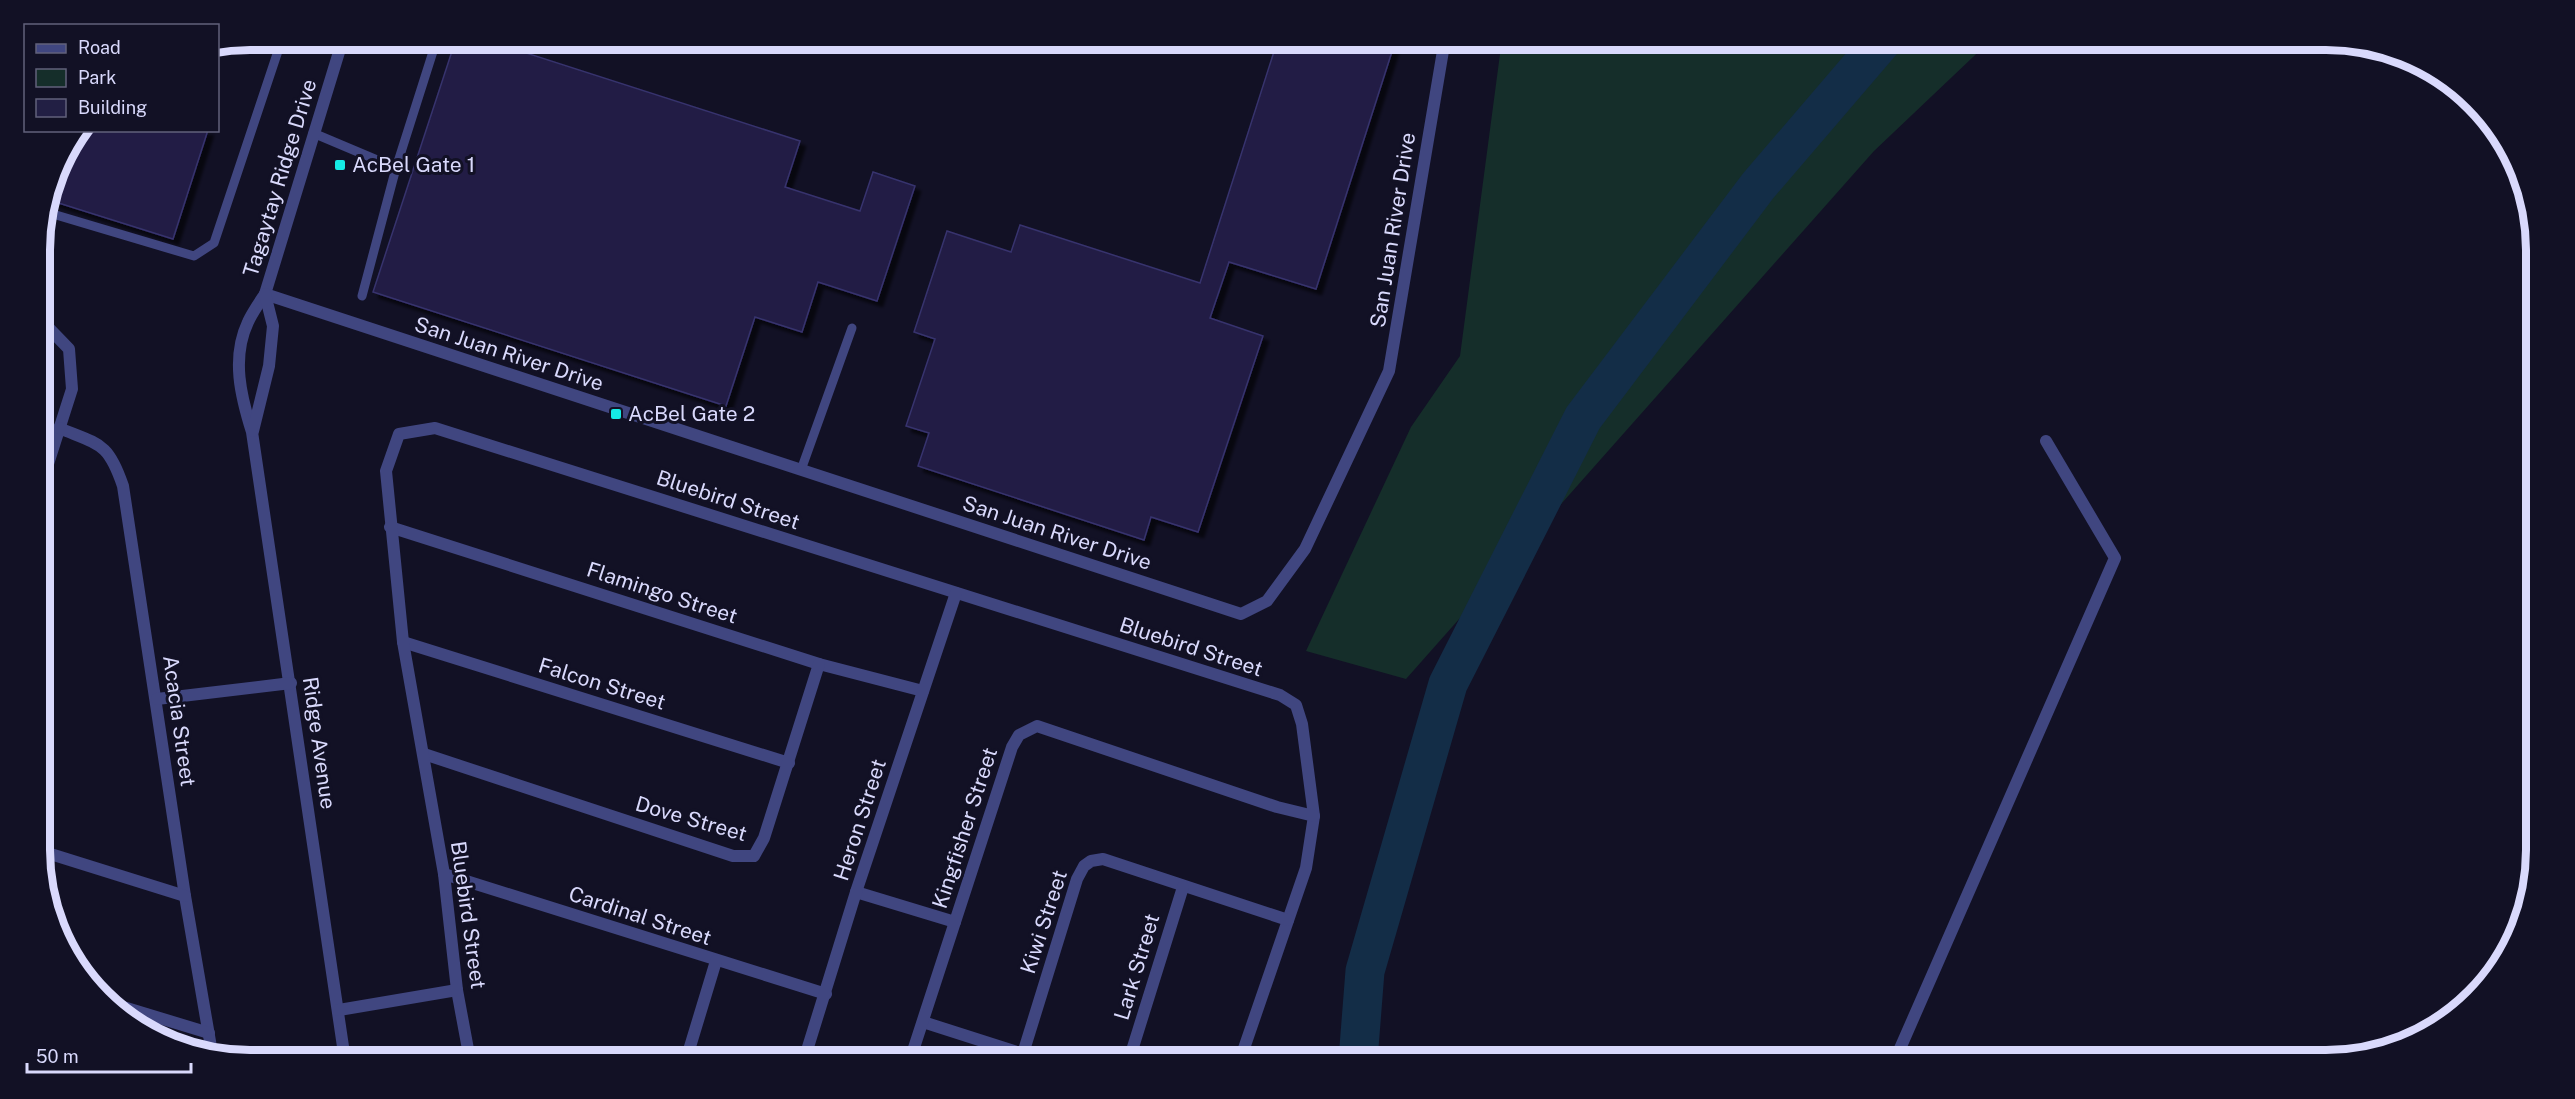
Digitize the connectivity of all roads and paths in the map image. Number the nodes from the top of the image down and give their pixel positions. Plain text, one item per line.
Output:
1 (278, 50) edge
2 (339, 50) edge
3 (434, 50) edge
4 (1443, 50) edge
5 (313, 133) junction
6 (396, 168) junction
7 (53, 215) edge
8 (265, 294) junction
9 (362, 296) dead end
10 (852, 328) dead end
11 (50, 329) edge
12 (59, 428) junction
13 (252, 432) junction
14 (2046, 441) dead end
15 (50, 457) edge
16 (801, 470) junction
17 (390, 527) junction
18 (956, 593) junction
19 (404, 642) junction
20 (819, 664) junction
21 (291, 683) junction
22 (923, 691) junction
23 (157, 699) junction
24 (424, 754) junction
25 (789, 762) junction
26 (1314, 816) junction
27 (50, 854) edge
28 (444, 874) junction
29 (1183, 887) junction
30 (856, 892) junction
31 (185, 896) junction
32 (1288, 920) junction
33 (955, 922) junction
34 (716, 961) junction
35 (458, 990) junction
36 (826, 994) junction
37 (129, 1009) edge
38 (339, 1010) junction
39 (922, 1022) junction
40 (209, 1033) junction
41 (211, 1046) edge
42 (1900, 1049) edge
43 (344, 1050) edge
44 (468, 1050) edge
45 (689, 1050) edge
46 (807, 1050) edge
47 (913, 1050) edge
48 (1001, 1050) edge
49 (1024, 1050) edge
50 (1132, 1050) edge
51 (1244, 1050) edge

1 - 7 lane
2 - 5 street, Tagaytay Ridge Drive
3 - 6 lane
4 - 16 street, San Juan River Drive
5 - 6 lane
5 - 8 street, Tagaytay Ridge Drive
6 - 9 lane
8 - 13 street, Tagaytay Ridge Drive
8 - 13 street, Tagaytay Ridge Drive
8 - 16 street, San Juan River Drive
10 - 16 lane
11 - 12 street
12 - 15 street
12 - 23 street, Acacia Street
13 - 21 street, Ridge Avenue
14 - 42 street
17 - 18 street, Bluebird Street
17 - 19 street, Bluebird Street
17 - 20 street, Flamingo Street
18 - 22 street, Heron Street
18 - 26 street, Bluebird Street
19 - 24 street, Bluebird Street
19 - 25 street, Falcon Street
20 - 22 street, Flamingo Street
20 - 25 street, Dove Street
21 - 23 street
21 - 38 street, Ridge Avenue
22 - 30 street, Heron Street
23 - 31 street, Acacia Street
24 - 25 street, Dove Street
24 - 28 street, Bluebird Street
26 - 32 street, Bluebird Street
26 - 33 street, Kingfisher Street
27 - 31 street
28 - 34 street, Cardinal Street
28 - 35 street, Bluebird Street
29 - 32 street, Kiwi Street
29 - 49 street, Kiwi Street
29 - 50 street, Lark Street
30 - 33 street
30 - 36 street, Heron Street
31 - 40 street, Acacia Street
32 - 51 street, Bluebird Street
33 - 39 street, Kingfisher Street
34 - 36 street, Cardinal Street
34 - 45 street
35 - 38 street
35 - 44 street, Bluebird Street
36 - 46 street, Heron Street
37 - 40 street
38 - 43 street, Ridge Avenue
39 - 47 street, Kingfisher Street
39 - 48 street
40 - 41 street, Acacia Street

